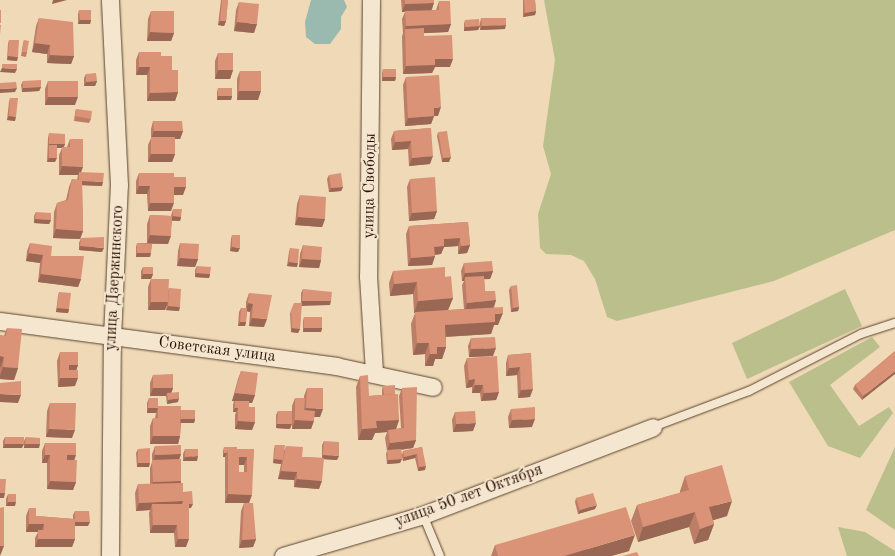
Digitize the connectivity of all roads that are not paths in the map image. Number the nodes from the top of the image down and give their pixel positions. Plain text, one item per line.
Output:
1 (110, 0) edge
2 (371, 0) edge
3 (0, 321) edge
4 (895, 323) edge
5 (112, 337) junction
6 (374, 372) junction
7 (433, 387) dead end
8 (653, 427) joint
9 (423, 515) junction
10 (110, 556) edge
11 (283, 556) edge
12 (440, 556) edge

1 - 5 street, улица Дзержинского
2 - 6 street, улица Свободы
3 - 5 street, Советская улица
4 - 8 lane
5 - 6 street, Советская улица
5 - 10 street, улица Дзержинского
6 - 7 street, Советская улица
8 - 9 street, улица 50 лет Октября
9 - 11 street, улица 50 лет Октября
9 - 12 lane

